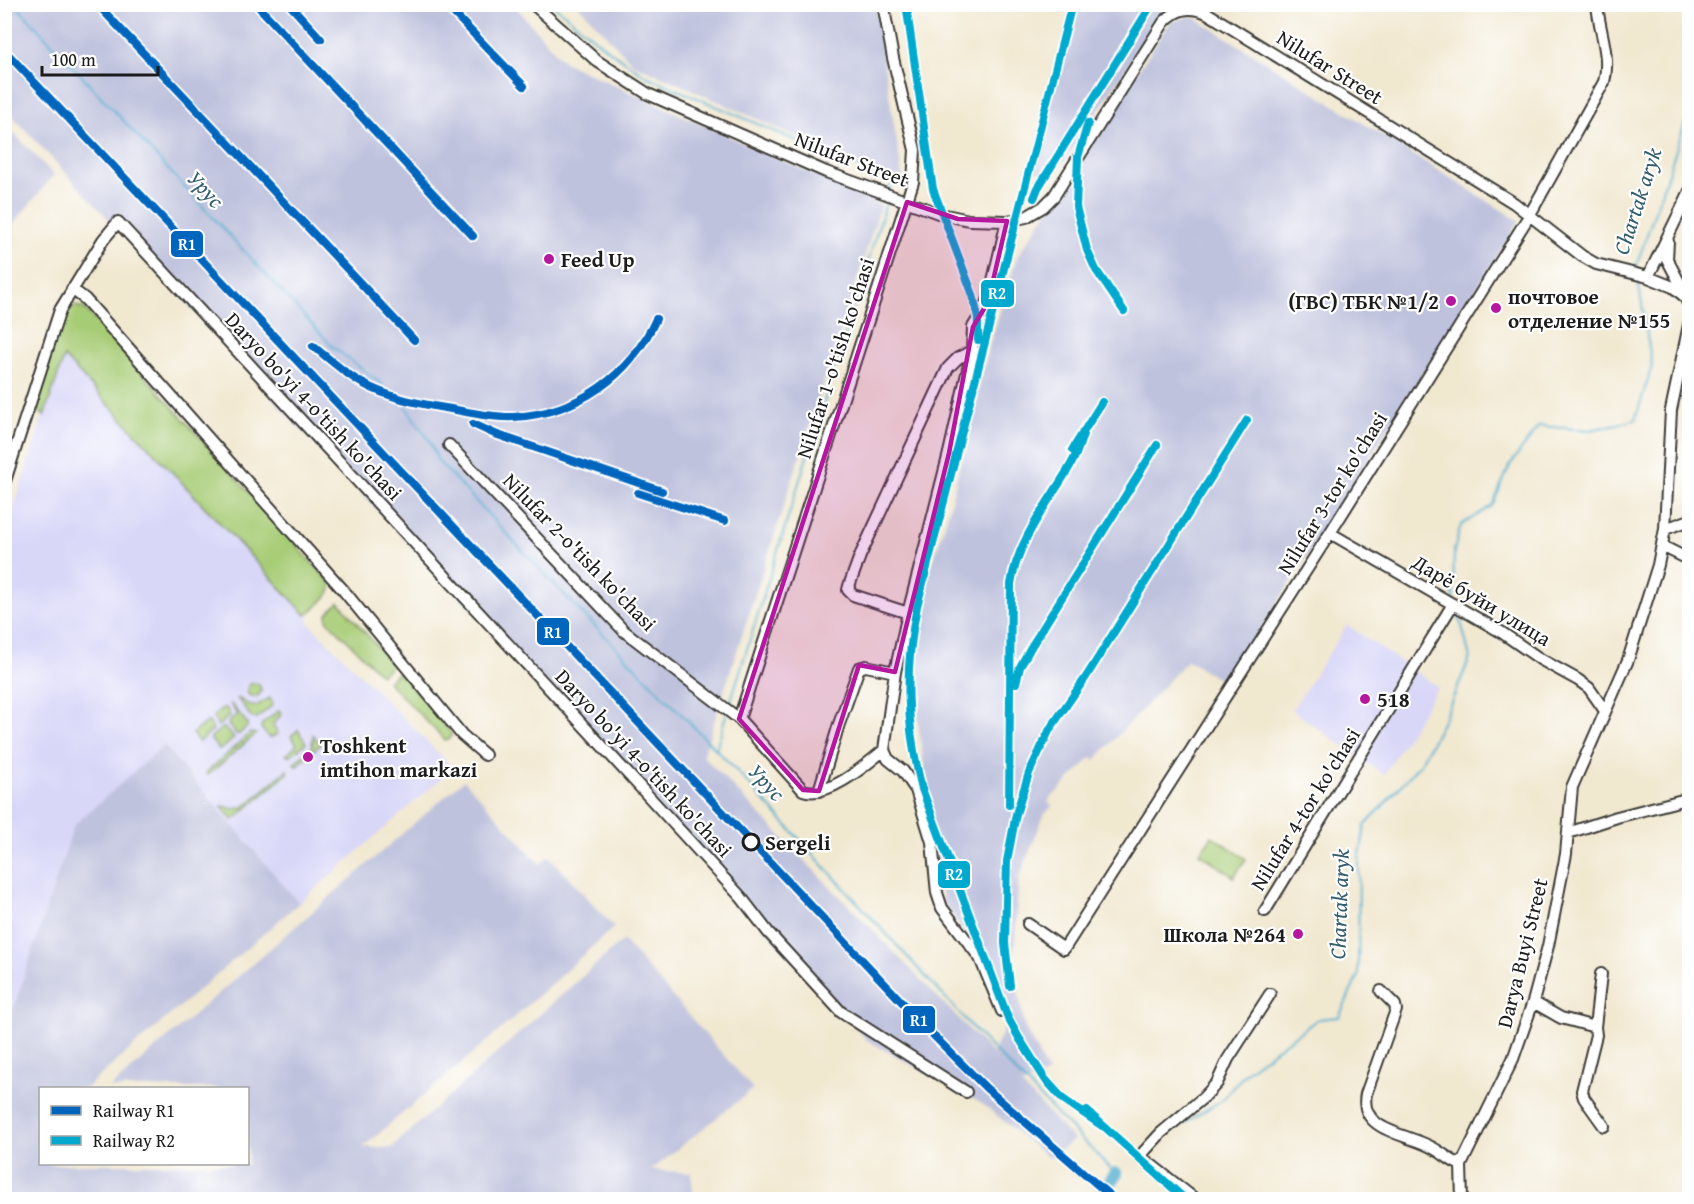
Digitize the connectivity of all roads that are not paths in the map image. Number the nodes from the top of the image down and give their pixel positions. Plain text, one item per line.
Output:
1 (532, 4) edge
2 (883, 4) edge
3 (1597, 4) edge
4 (1689, 191) edge
5 (907, 202) junction
6 (1529, 216) junction
7 (1007, 221) junction
8 (1671, 229) junction
9 (1648, 277) junction
10 (72, 289) junction
11 (1689, 303) edge
12 (1689, 320) edge
13 (972, 351) junction
14 (449, 445) dead end
15 (18, 446) junction
16 (4, 461) edge
17 (4, 483) edge
18 (1689, 520) edge
19 (1665, 529) junction
20 (1330, 533) junction
21 (1662, 546) junction
22 (1689, 560) edge
23 (1453, 604) junction
24 (908, 613) junction
25 (895, 672) junction
26 (1605, 711) junction
27 (739, 718) junction
28 (884, 750) junction
29 (484, 755) dead end
30 (819, 791) junction
31 (1689, 798) edge
32 (1568, 833) junction
33 (1265, 911) dead end
34 (1028, 924) dead end
35 (1601, 974) dead end
36 (1381, 991) dead end
37 (1270, 994) dead end
38 (1533, 1002) junction
39 (1002, 1011) dead end
40 (1594, 1027) junction
41 (966, 1092) dead end
42 (1604, 1126) dead end
43 (1461, 1166) junction
44 (1196, 1200) edge
45 (1462, 1200) edge

1 - 5 street, Nilufar Street
2 - 5 street, Nilufar 1-o'tish ko'chasi
3 - 6 street, Nilufar 3-tor ko'chasi
4 - 8 street
5 - 7 street, Nilufar Street
5 - 27 street, Nilufar 1-o'tish ko'chasi
6 - 7 street, Nilufar Street
6 - 9 street, Nilufar Street
6 - 20 street, Nilufar 3-tor ko'chasi
7 - 13 street
8 - 9 street
8 - 11 street, Nilufar Street
9 - 11 street, Nilufar Street
10 - 15 street
10 - 29 street
10 - 41 street, Daryo bo'yi 4-o'tish ko'chasi
12 - 19 street, Darya Buyi Street
13 - 24 street
13 - 24 street
14 - 27 street, Nilufar 2-o'tish ko'chasi
15 - 16 street
15 - 17 street
18 - 19 street
19 - 21 street, Darya Buyi Street
20 - 23 street, Дарё буйи улица
20 - 34 street, Nilufar 3-tor ko'chasi
21 - 22 street
21 - 26 street, Darya Buyi Street
23 - 26 street, Дарё буйи улица
23 - 33 street, Nilufar 4-tor ko'chasi
24 - 25 street
25 - 28 street
25 - 30 street
26 - 32 street, Darya Buyi Street
27 - 30 street, Nilufar 2-o'tish ko'chasi
28 - 30 street
28 - 39 street
31 - 32 street
32 - 38 street, Darya Buyi Street
35 - 40 street
36 - 43 street
37 - 44 street
38 - 40 street
38 - 43 street, Darya Buyi Street
40 - 42 street
43 - 45 street, Darya Buyi Street

